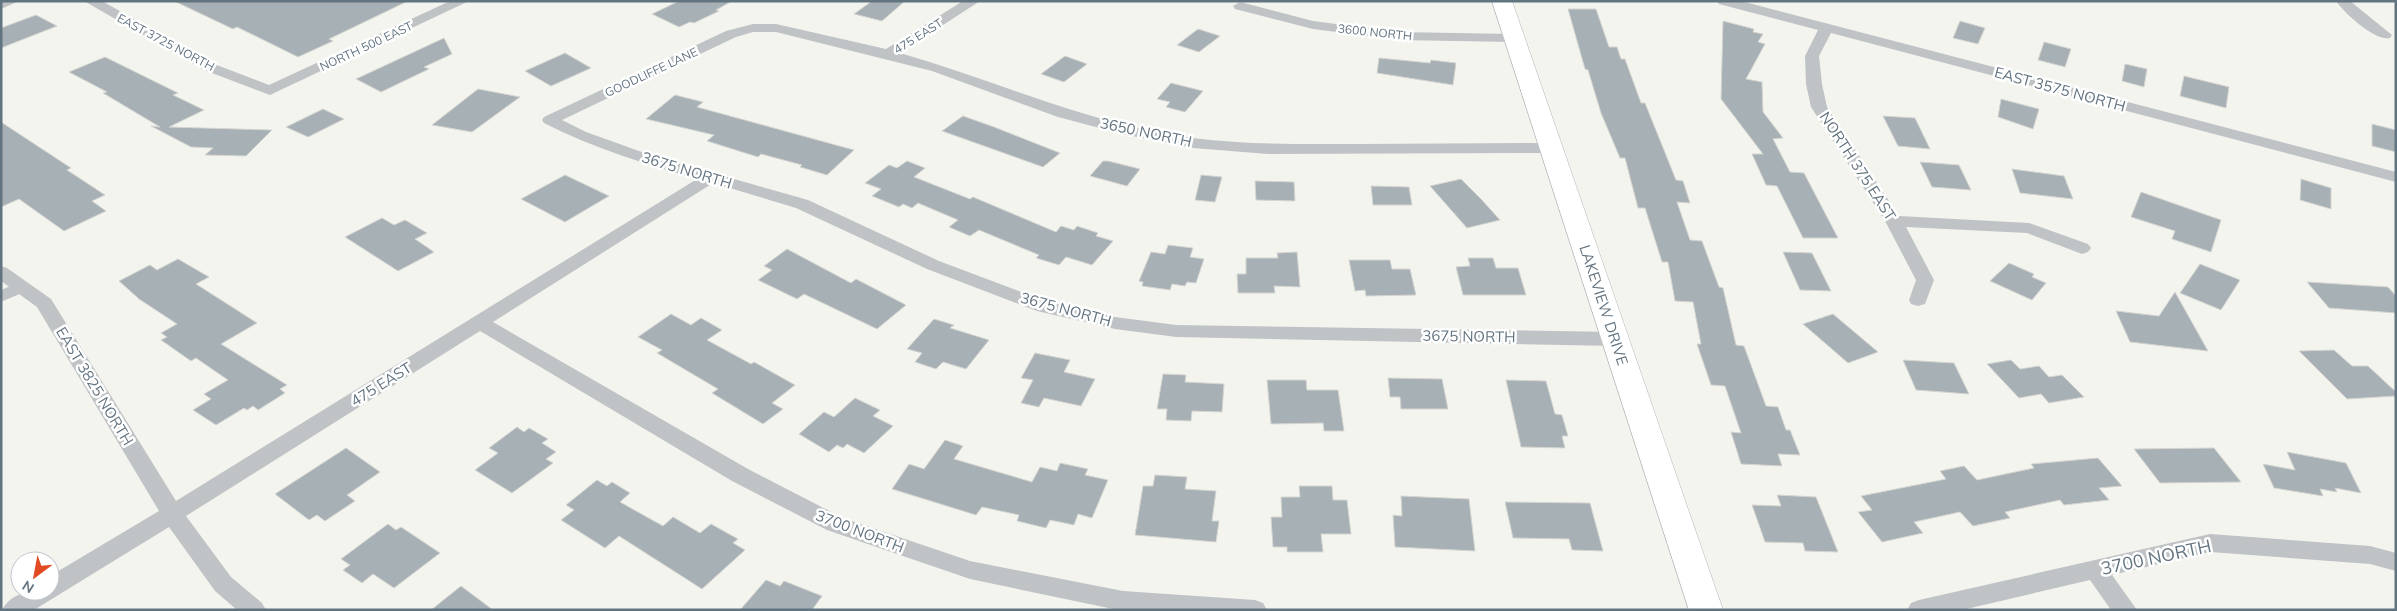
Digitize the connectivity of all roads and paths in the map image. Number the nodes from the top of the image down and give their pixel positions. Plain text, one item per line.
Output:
1 (12, 1) edge
2 (91, 1) edge
3 (462, 1) edge
4 (973, 1) edge
5 (1502, 1) edge
6 (1724, 1) edge
7 (2343, 1) edge
8 (1, 5) edge
9 (1240, 6) dead end
10 (753, 28) joint
11 (1826, 28) junction
12 (2385, 35) dead end
13 (1513, 38) junction
14 (888, 54) junction
15 (270, 90) joint
16 (550, 120) joint
17 (1552, 148) junction
18 (2396, 177) edge
19 (710, 178) junction
20 (1894, 221) junction
21 (2082, 248) dead end
22 (1, 272) edge
23 (22, 287) junction
24 (1, 296) edge
25 (1918, 300) dead end
26 (479, 322) junction
27 (1615, 339) junction
28 (172, 514) junction
29 (2396, 562) edge
30 (2096, 570) junction
31 (60, 582) edge
32 (29, 601) edge
33 (14, 610) edge
34 (254, 610) edge
35 (1255, 610) edge
36 (1706, 610) edge
37 (1919, 610) edge
38 (2125, 610) edge

1 - 8 street
2 - 15 street, EAST 3725 NORTH
3 - 15 street, NORTH 500 EAST
4 - 14 street, 475 EAST
5 - 13 street, LAKEVIEW DRIVE
6 - 11 street, EAST 3575 NORTH
7 - 12 street
9 - 13 street, 3600 NORTH
10 - 14 street, 3650 NORTH
10 - 16 street, GOODLIFFE LANE
11 - 18 street, EAST 3575 NORTH
11 - 20 street, NORTH 375 EAST
13 - 17 street, LAKEVIEW DRIVE
14 - 17 street, 3650 NORTH
16 - 19 street, 3675 NORTH
17 - 27 street, LAKEVIEW DRIVE
19 - 26 street, 475 EAST
19 - 27 street, 3675 NORTH
20 - 21 street
20 - 25 street, NORTH 375 EAST
22 - 23 street, EAST 3825 NORTH
23 - 24 lane
23 - 28 street, EAST 3825 NORTH
26 - 28 street, 475 EAST
26 - 35 street, 3700 NORTH
27 - 36 street, LAKEVIEW DRIVE
28 - 31 street, 475 EAST
28 - 34 street, EAST 3825 NORTH
29 - 30 street, 3700 NORTH
30 - 37 street, 3700 NORTH
30 - 38 street
32 - 33 street

